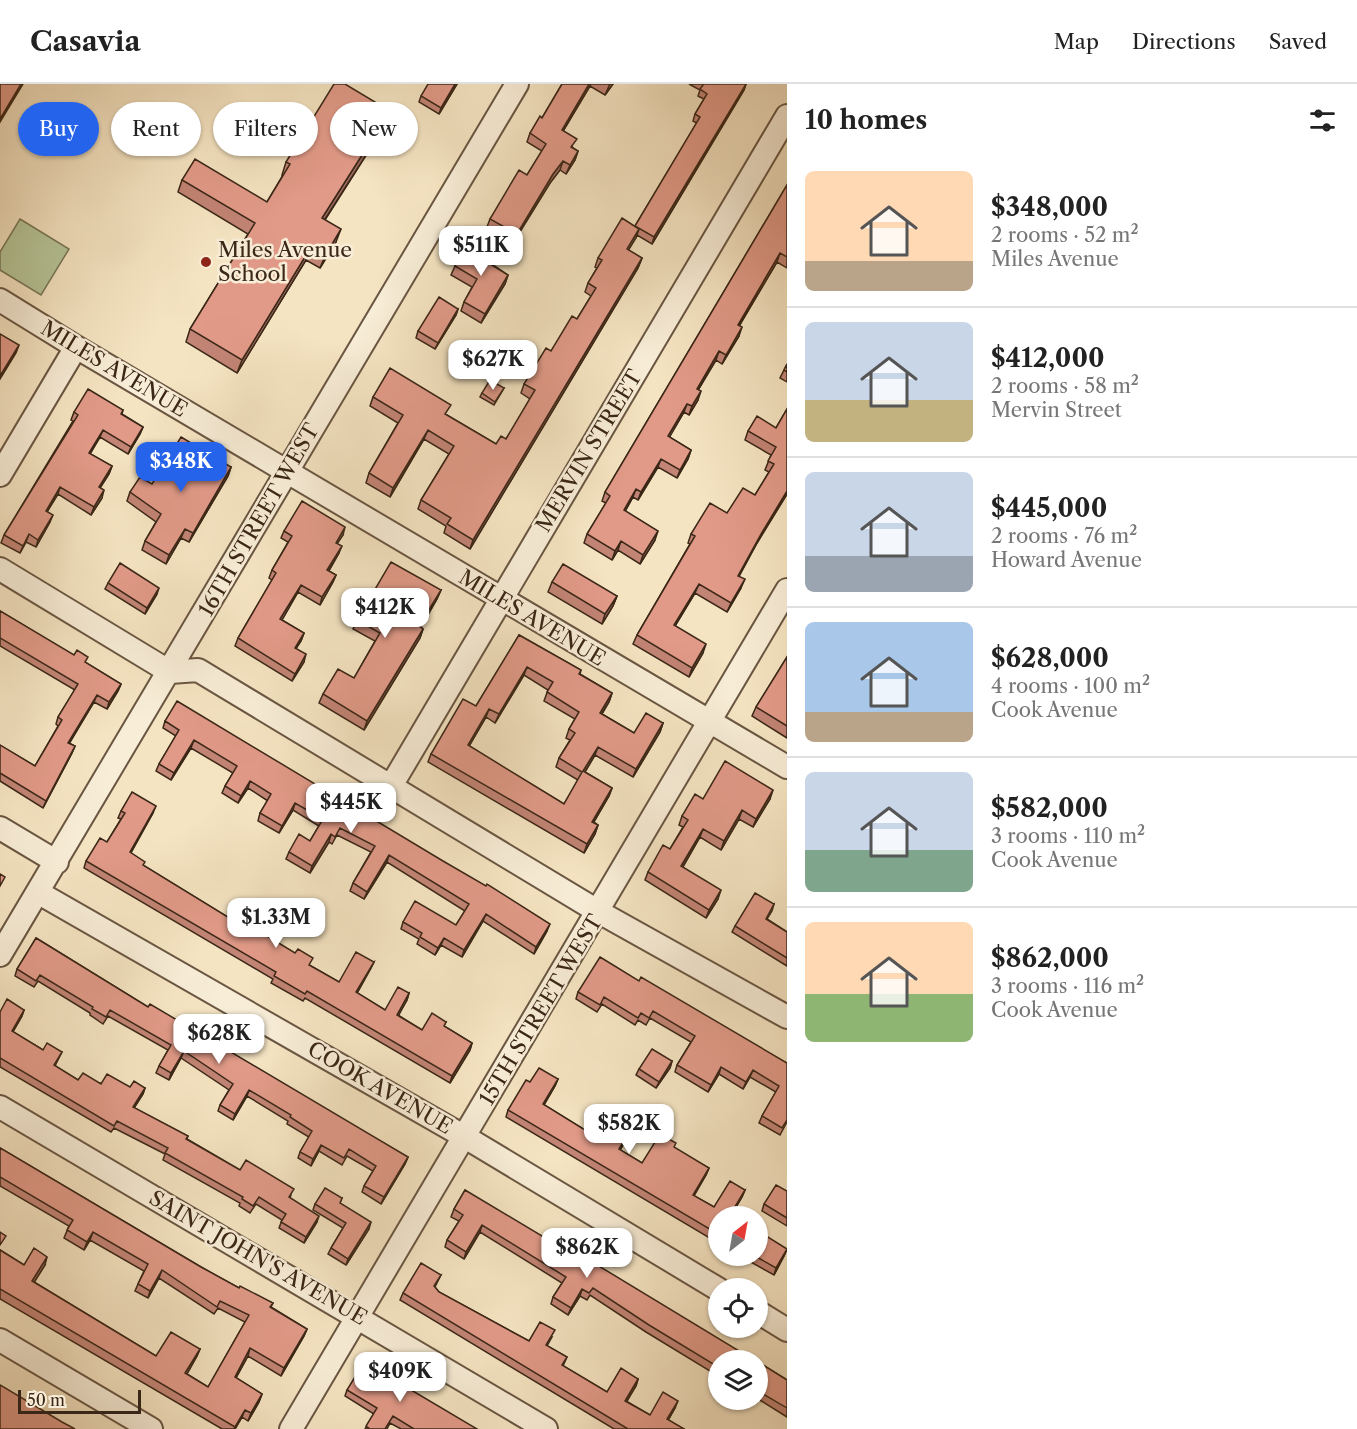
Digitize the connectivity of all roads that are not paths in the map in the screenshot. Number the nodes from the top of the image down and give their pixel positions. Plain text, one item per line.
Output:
1 (517, 84) edge
2 (787, 116) edge
3 (0, 300) edge
4 (76, 347) junction
5 (287, 470) junction
6 (0, 475) edge
7 (0, 569) edge
8 (787, 590) edge
9 (501, 600) junction
10 (170, 672) junction
11 (710, 723) junction
12 (787, 767) edge
13 (391, 786) junction
14 (0, 828) edge
15 (57, 862) junction
16 (39, 893) junction
17 (599, 912) junction
18 (0, 955) edge
19 (787, 1017) edge
20 (0, 1107) edge
21 (465, 1137) junction
22 (708, 1283) edge
23 (359, 1317) junction
24 (768, 1318) edge
25 (787, 1330) edge
26 (0, 1340) edge
27 (151, 1429) edge
28 (291, 1429) edge
29 (546, 1429) edge

1 - 5 street, 16TH STREET WEST
2 - 9 street, MERVIN STREET
3 - 4 street, MILES AVENUE
4 - 5 street, MILES AVENUE
4 - 6 street
5 - 9 street, MILES AVENUE
5 - 10 street, 16TH STREET WEST
7 - 10 street
8 - 11 street, 15TH STREET WEST
9 - 11 street, MILES AVENUE
9 - 13 street, MERVIN STREET
10 - 13 street
10 - 15 street, 16TH STREET WEST
11 - 12 street, MILES AVENUE
11 - 17 street, 15TH STREET WEST
13 - 17 street
14 - 15 street
15 - 16 street, 16TH STREET WEST
16 - 18 street, 16TH STREET WEST
16 - 21 street, COOK AVENUE
17 - 19 street
17 - 21 street, 15TH STREET WEST
20 - 23 street, SAINT JOHN'S AVENUE
21 - 22 street, COOK AVENUE
21 - 23 street, 15TH STREET WEST
23 - 28 street, 15TH STREET WEST
23 - 29 street, SAINT JOHN'S AVENUE
24 - 25 street
26 - 27 street

